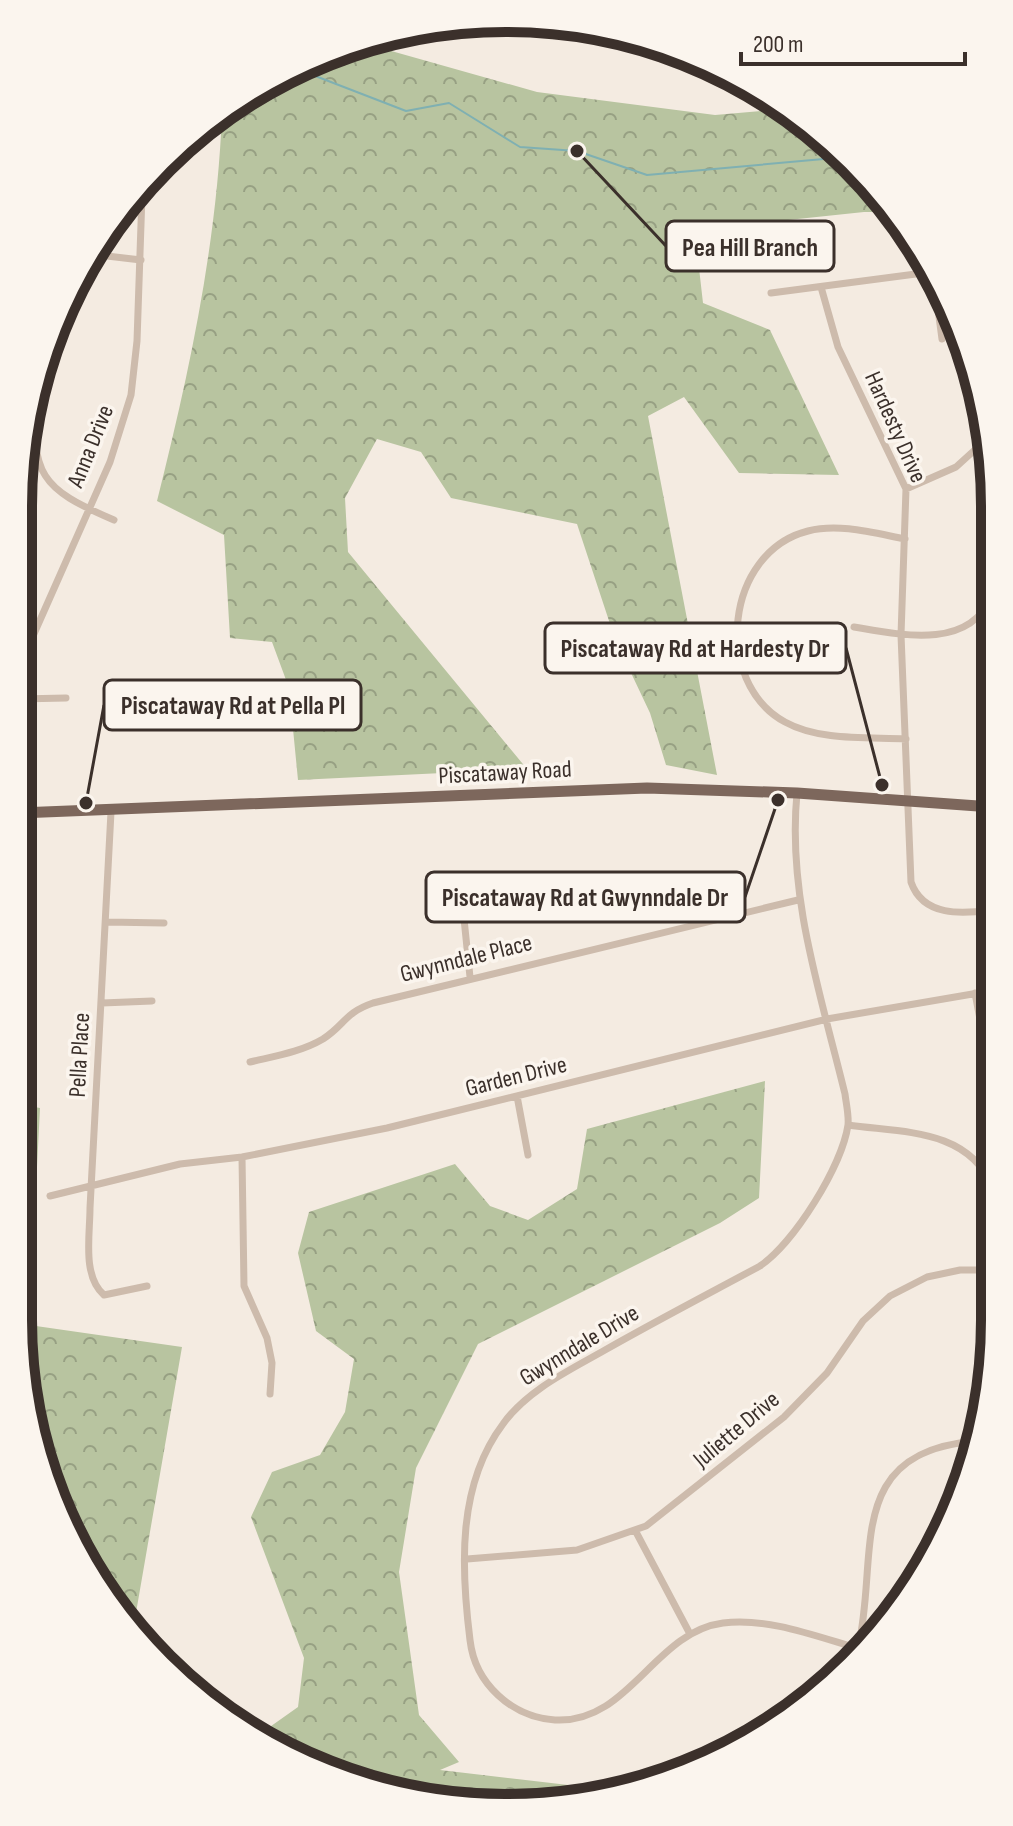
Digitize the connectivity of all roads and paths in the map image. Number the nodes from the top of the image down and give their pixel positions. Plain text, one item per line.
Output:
1 (142, 204) edge
2 (104, 256) edge
3 (141, 260) junction
4 (919, 274) edge
5 (821, 287) junction
6 (771, 293) dead end
7 (938, 310) edge
8 (942, 339) dead end
9 (977, 448) edge
10 (35, 453) edge
11 (906, 489) junction
12 (87, 508) junction
13 (114, 520) dead end
14 (905, 539) junction
15 (980, 618) edge
16 (854, 627) dead end
17 (901, 635) junction
18 (32, 638) edge
19 (66, 698) dead end
20 (32, 699) edge
21 (906, 739) junction
22 (797, 793) junction
23 (907, 802) junction
24 (981, 806) edge
25 (111, 812) junction
26 (32, 813) edge
27 (460, 880) dead end
28 (798, 900) junction
29 (981, 910) edge
30 (107, 922) junction
31 (164, 923) dead end
32 (470, 977) junction
33 (981, 992) edge
34 (975, 993) junction
35 (152, 1001) dead end
36 (102, 1003) junction
37 (827, 1019) junction
38 (981, 1024) edge
39 (250, 1062) dead end
40 (517, 1096) junction
41 (848, 1125) junction
42 (528, 1155) dead end
43 (242, 1157) junction
44 (981, 1166) edge
45 (92, 1185) junction
46 (50, 1196) dead end
47 (981, 1270) edge
48 (147, 1286) dead end
49 (270, 1394) dead end
50 (965, 1443) edge
51 (636, 1532) junction
52 (467, 1559) junction
53 (690, 1634) junction
54 (861, 1634) edge
55 (850, 1647) edge

1 - 3 street, Anna Drive
2 - 3 street
3 - 12 street, Anna Drive
4 - 5 street
5 - 6 street
5 - 11 street, Hardesty Drive
7 - 8 street
9 - 11 street
10 - 12 street
11 - 14 street, Hardesty Drive
12 - 13 street
12 - 18 street, Anna Drive
14 - 17 street, Hardesty Drive
14 - 21 street
15 - 17 street
16 - 17 street
17 - 21 street, Hardesty Drive
19 - 20 street
21 - 23 street, Hardesty Drive
22 - 23 main road, Piscataway Road
22 - 25 main road, Piscataway Road
22 - 28 street
23 - 24 main road, Piscataway Road
23 - 29 street, Hardesty Drive
25 - 26 main road, Piscataway Road
25 - 30 street, Pella Place
27 - 32 street
28 - 32 street, Gwynndale Place
28 - 37 street
30 - 31 street
30 - 36 street, Pella Place
32 - 39 street, Gwynndale Place
33 - 34 street, Garden Drive
34 - 37 street, Garden Drive
34 - 38 street
35 - 36 street
36 - 45 street, Pella Place
37 - 40 street, Garden Drive
37 - 41 street
40 - 42 street
40 - 43 street, Garden Drive
41 - 44 street
41 - 52 street, Gwynndale Drive
43 - 45 street, Garden Drive
43 - 49 street
45 - 46 street, Garden Drive
45 - 48 street, Pella Place
47 - 51 street, Juliette Drive
50 - 54 street
51 - 52 street, Juliette Drive
51 - 53 street
52 - 53 street, Gwynndale Drive
53 - 55 street, Gwynndale Drive

